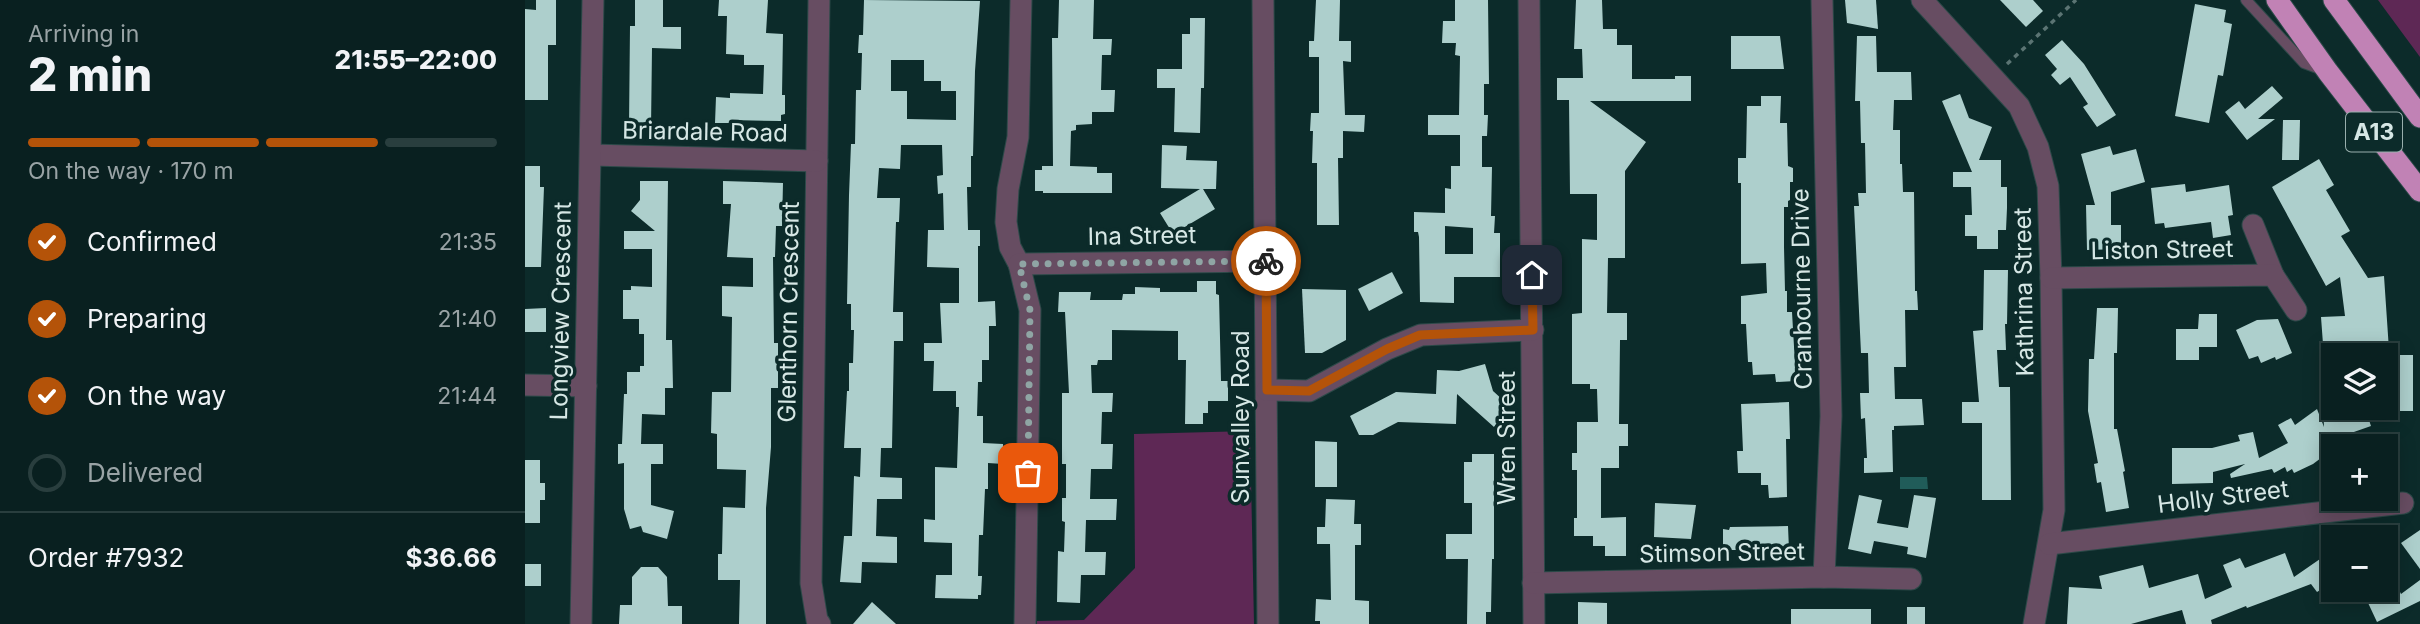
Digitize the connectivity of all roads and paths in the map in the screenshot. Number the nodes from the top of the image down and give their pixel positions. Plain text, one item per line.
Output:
1 (593, 0) edge
2 (819, 0) edge
3 (1021, 0) edge
4 (1263, 0) edge
5 (1529, 0) edge
6 (1822, 0) edge
7 (1922, 0) edge
8 (2076, 0) edge
9 (2246, 0) edge
10 (2277, 0) edge
11 (2334, 0) edge
12 (2328, 72) junction
13 (1993, 77) junction
14 (2420, 117) edge
15 (591, 155) junction
16 (817, 161) junction
17 (2420, 191) edge
18 (2253, 225) dead end
19 (1266, 261) junction
20 (1019, 264) junction
21 (2273, 275) junction
22 (2051, 278) junction
23 (2296, 310) dead end
24 (1533, 330) junction
25 (525, 385) edge
26 (586, 386) junction
27 (1267, 390) junction
28 (2403, 503) dead end
29 (2049, 544) junction
30 (1824, 578) junction
31 (1911, 579) dead end
32 (1533, 583) junction
33 (581, 624) edge
34 (820, 624) edge
35 (1025, 624) edge
36 (1268, 624) edge
37 (1534, 624) edge
38 (2034, 624) edge

1 - 15 street, Longview Crescent
2 - 16 street, Glenthorn Crescent
3 - 20 street
4 - 19 street, Sunvalley Road
5 - 24 street, Wren Street
6 - 30 street, Cranbourne Drive
7 - 13 street, Kathrina Street
8 - 13 path
9 - 12 lane
10 - 12 highway, A13
11 - 14 highway, A13
12 - 17 highway, A13
13 - 22 street, Kathrina Street
15 - 16 street, Briardale Road
15 - 26 street, Longview Crescent
16 - 34 street, Glenthorn Crescent
18 - 21 street, Liston Street
19 - 20 street, Ina Street
19 - 27 street, Sunvalley Road
20 - 35 street
21 - 22 street, Liston Street
21 - 23 street, Liston Street
22 - 29 street, Kathrina Street
24 - 27 street
24 - 32 street, Wren Street
25 - 26 street
26 - 33 street, Longview Crescent
27 - 36 street, Sunvalley Road
28 - 29 street, Holly Street
29 - 38 street, Kathrina Street
30 - 31 street, Stimson Street
30 - 32 street, Stimson Street
32 - 37 street, Wren Street

